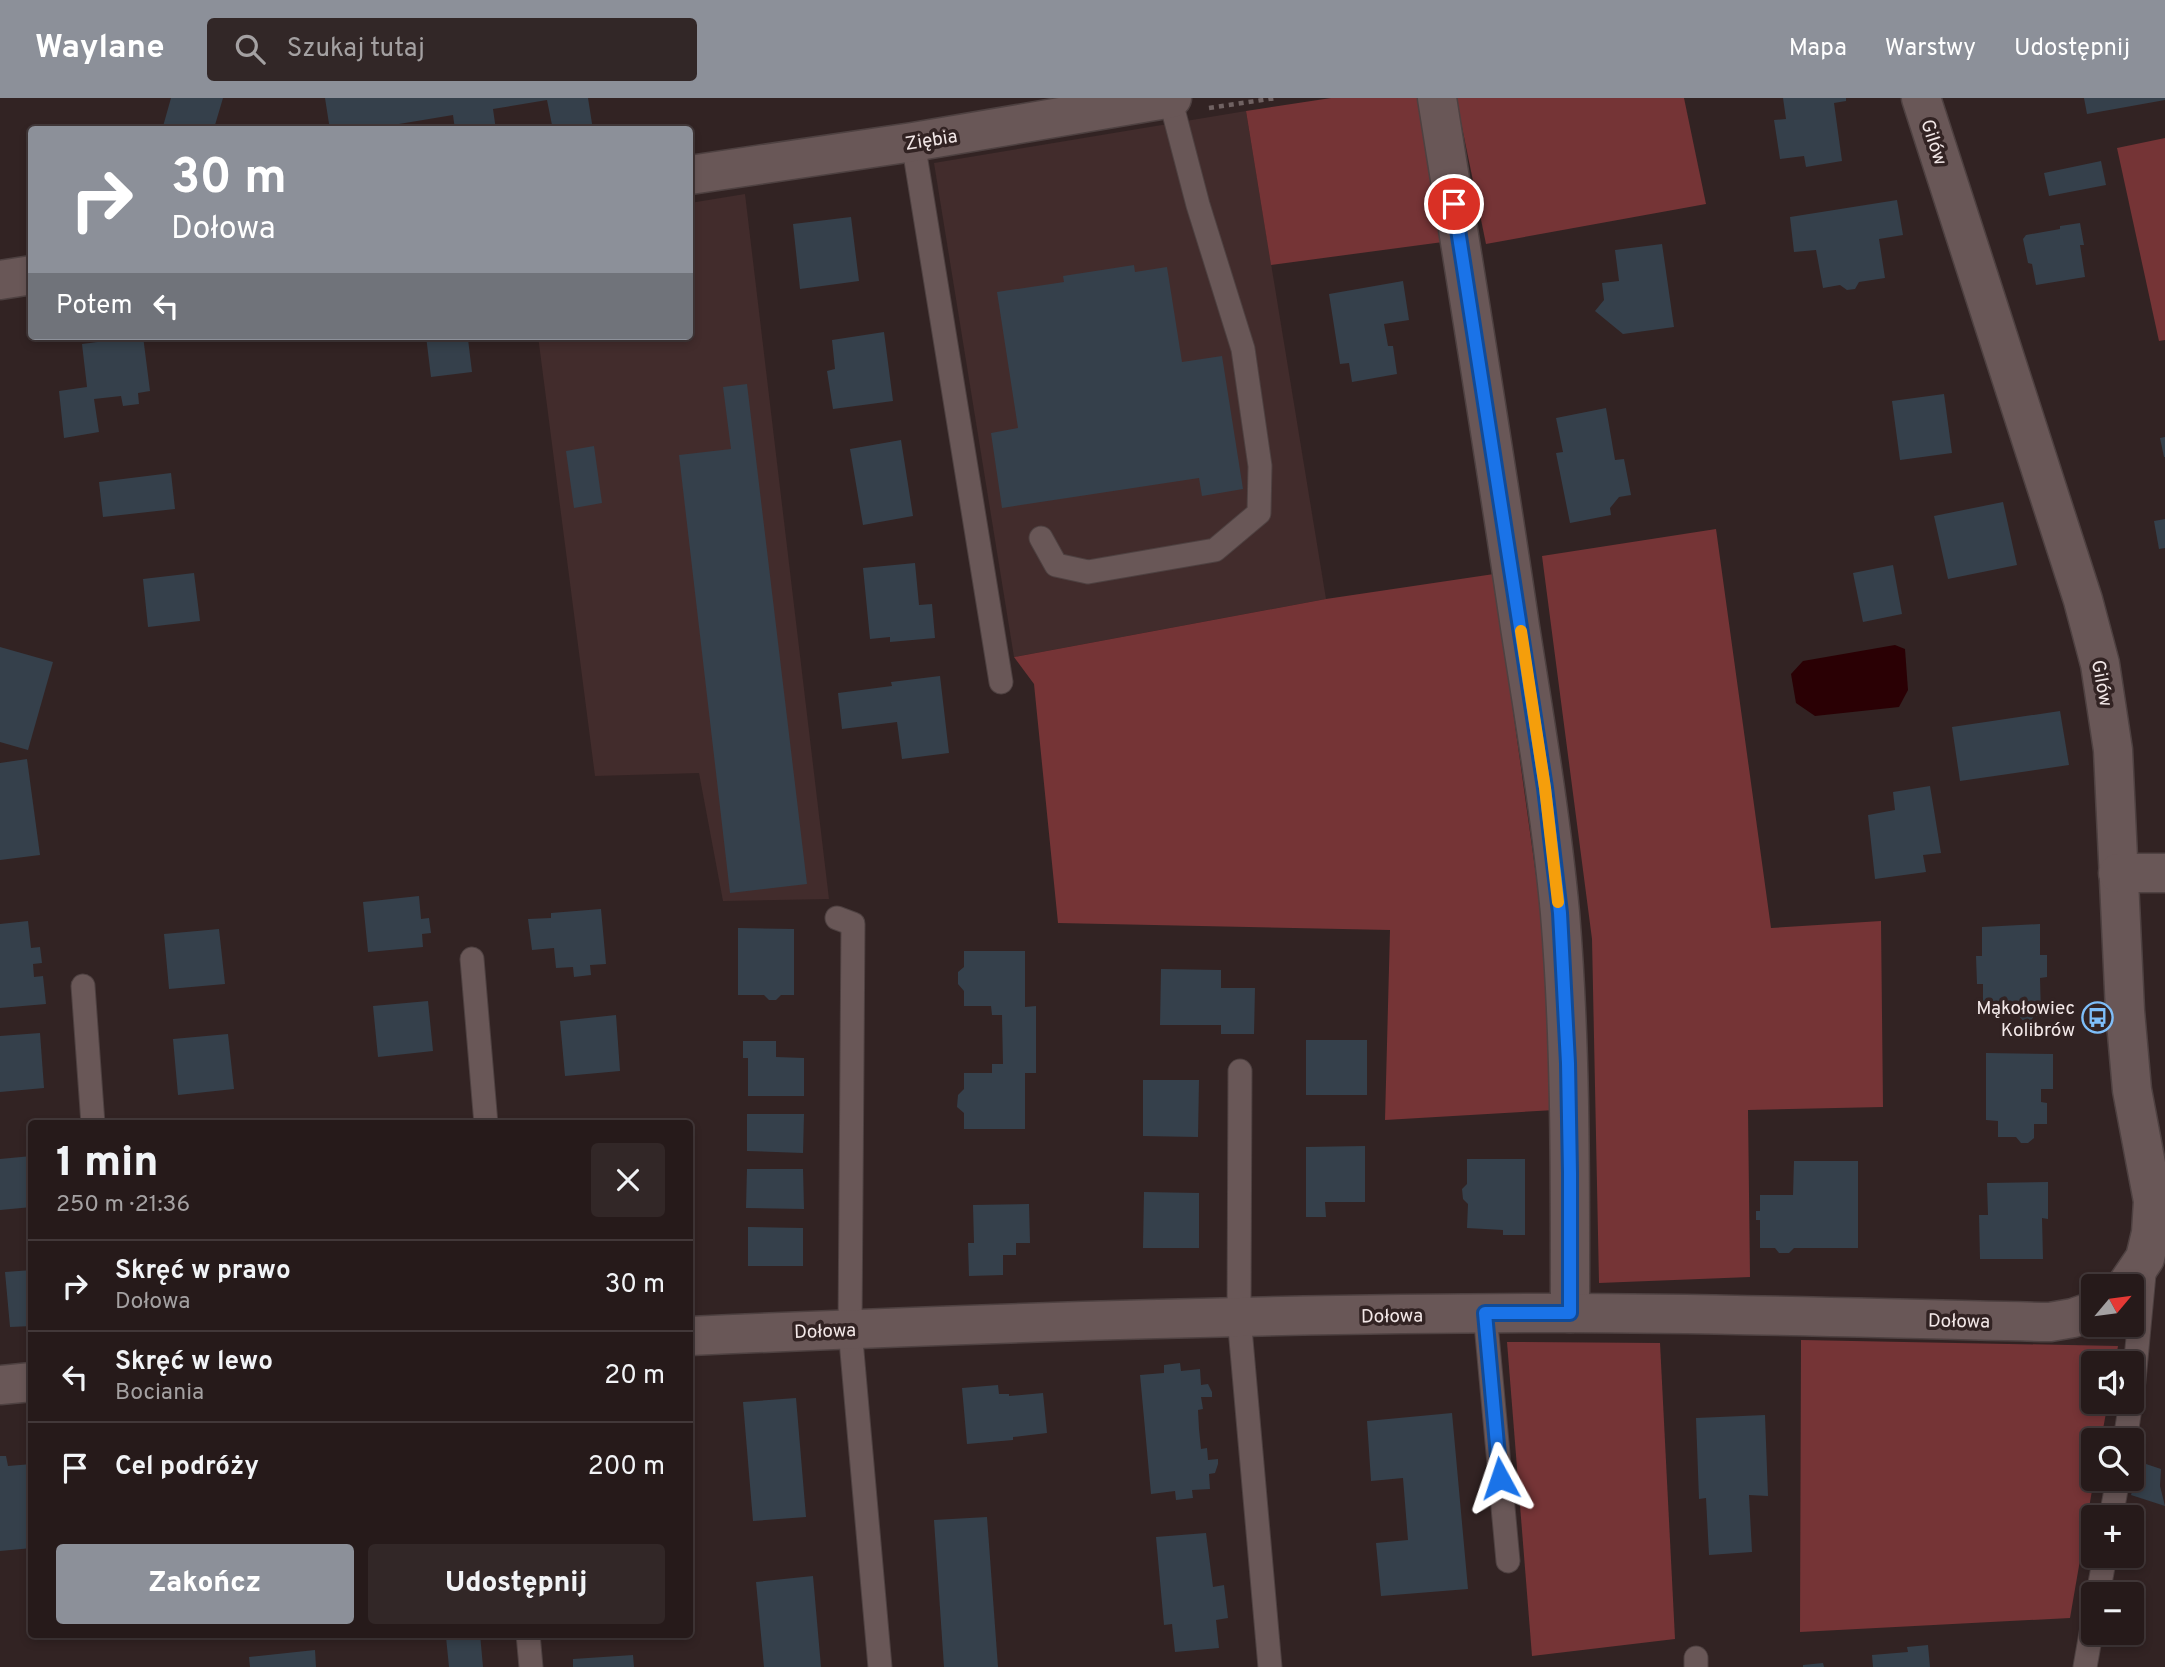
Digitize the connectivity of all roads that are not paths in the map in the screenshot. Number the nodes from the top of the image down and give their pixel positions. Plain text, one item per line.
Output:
1 (1171, 98) edge
2 (1437, 98) edge
3 (1921, 98) edge
4 (913, 142) junction
5 (693, 175) edge
6 (28, 276) edge
7 (0, 280) edge
8 (1041, 538) dead end
9 (1001, 682) dead end
10 (2118, 873) junction
11 (2165, 873) edge
12 (837, 918) dead end
13 (472, 959) dead end
14 (82, 986) dead end
15 (1240, 1071) dead end
16 (93, 1120) edge
17 (486, 1120) edge
18 (2136, 1272) edge
19 (1485, 1313) junction
20 (1570, 1313) junction
21 (2081, 1315) edge
22 (1239, 1317) junction
23 (850, 1329) junction
24 (693, 1336) edge
25 (2133, 1351) edge
26 (28, 1382) edge
27 (0, 1385) edge
28 (1508, 1561) dead end
29 (528, 1638) edge
30 (2089, 1645) edge
31 (531, 1667) edge
32 (880, 1667) edge
33 (1270, 1667) edge
34 (2085, 1667) edge

1 - 4 street, Ziębia
1 - 8 lane
2 - 20 street
3 - 10 street, Gilów
4 - 5 street, Ziębia
4 - 9 lane
6 - 7 street
10 - 11 street
10 - 18 street, Gilów
12 - 23 lane
13 - 17 lane
14 - 16 lane
15 - 22 lane
18 - 25 lane
19 - 20 street, Dołowa
19 - 22 street, Dołowa
19 - 28 lane
20 - 21 street, Dołowa
22 - 23 street, Dołowa
22 - 33 lane
23 - 24 street, Dołowa
23 - 32 lane
26 - 27 street
29 - 31 lane
30 - 34 lane

